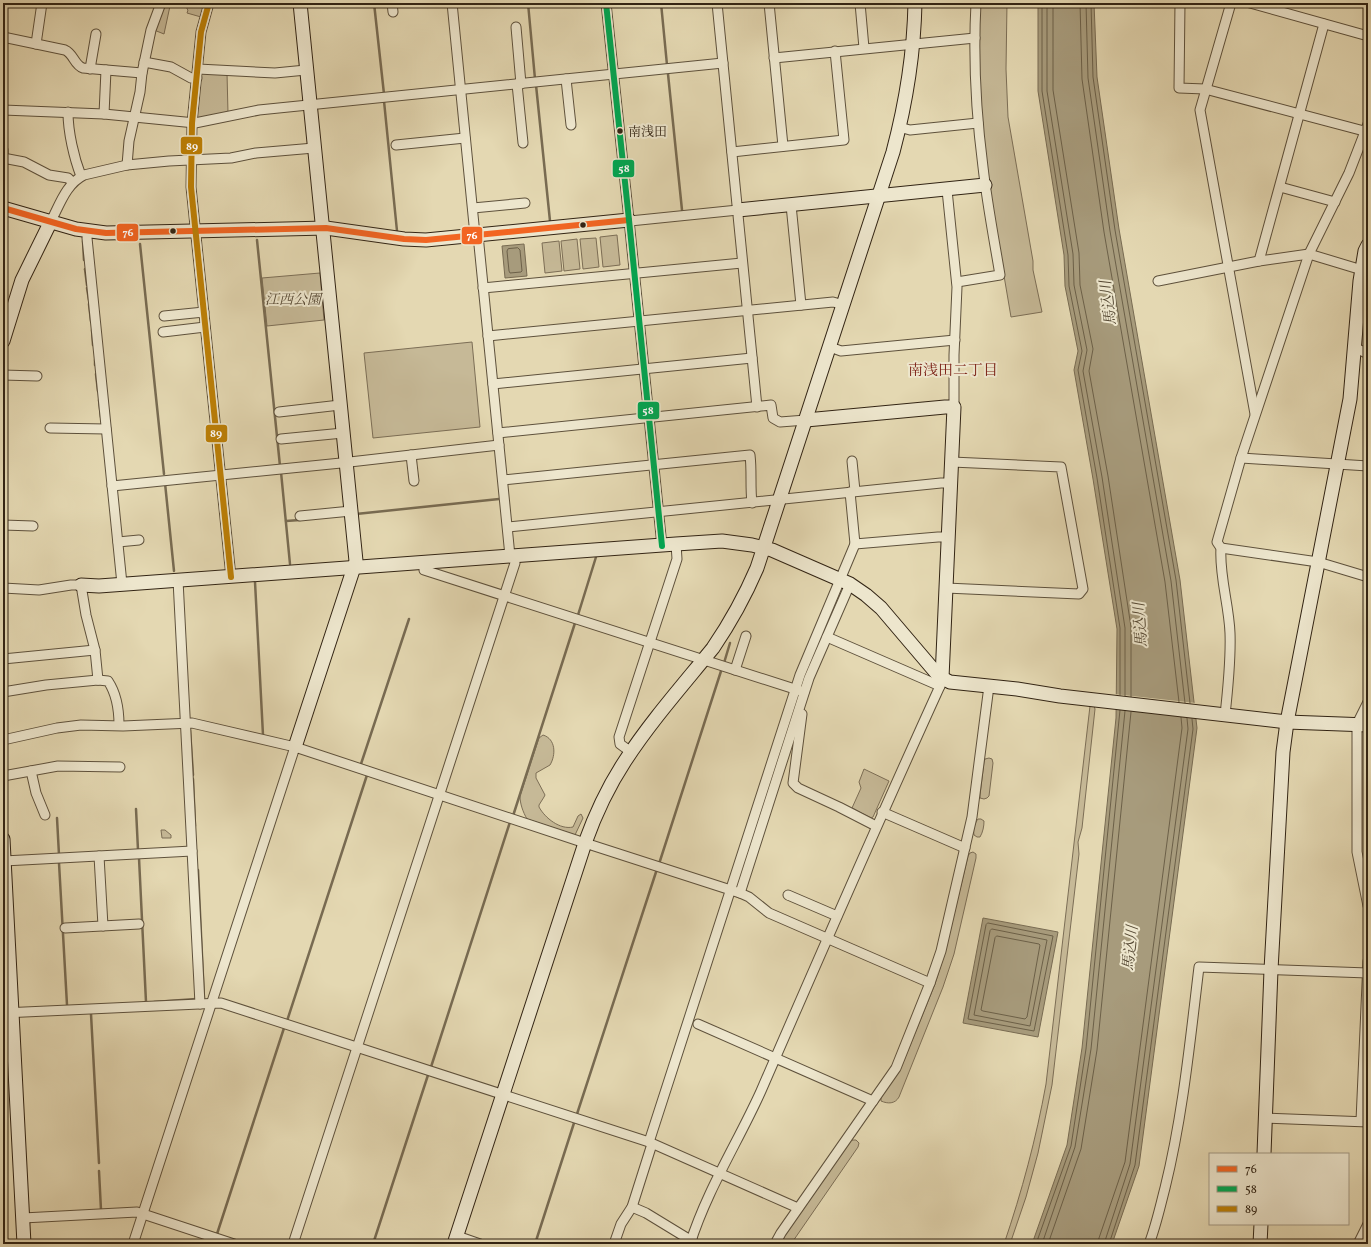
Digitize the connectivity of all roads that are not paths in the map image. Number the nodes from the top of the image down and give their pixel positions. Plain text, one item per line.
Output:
1 (42, 3) edge
2 (161, 3) edge
3 (209, 3) edge
4 (300, 3) edge
5 (452, 3) edge
6 (606, 3) edge
7 (717, 3) edge
8 (769, 3) edge
9 (774, 3) edge
10 (860, 3) edge
11 (915, 3) edge
12 (976, 3) edge
13 (1180, 3) edge
14 (1231, 3) edge
15 (1250, 3) edge
16 (1324, 24) junction
17 (516, 27) dead end
18 (96, 34) dead end
19 (1368, 36) edge
20 (3, 37) edge
21 (975, 38) junction
22 (36, 44) junction
23 (913, 44) junction
24 (864, 48) junction
25 (835, 51) junction
26 (774, 58) junction
27 (144, 62) junction
28 (723, 63) junction
29 (90, 69) junction
30 (106, 70) junction
31 (306, 70) junction
32 (142, 73) junction
33 (198, 74) junction
34 (613, 74) junction
35 (566, 79) junction
36 (519, 84) junction
37 (1205, 89) junction
38 (460, 90) junction
39 (310, 105) junction
40 (3, 110) edge
41 (68, 112) junction
42 (104, 114) junction
43 (1300, 114) junction
44 (135, 117) junction
45 (192, 123) junction
46 (978, 123) junction
47 (571, 125) dead end
48 (899, 127) junction
49 (1366, 127) edge
50 (466, 138) junction
51 (523, 143) dead end
52 (396, 145) dead end
53 (783, 146) junction
54 (314, 148) junction
55 (3, 150) edge
56 (732, 152) junction
57 (190, 160) junction
58 (127, 165) junction
59 (81, 176) junction
60 (72, 182) junction
61 (985, 185) junction
62 (1280, 187) junction
63 (947, 190) junction
64 (879, 196) junction
65 (1335, 202) junction
66 (525, 203) dead end
67 (791, 205) junction
68 (3, 208) edge
69 (473, 208) junction
70 (738, 210) junction
71 (51, 221) junction
72 (630, 221) junction
73 (322, 228) junction
74 (88, 231) junction
75 (195, 232) junction
76 (477, 235) junction
77 (1368, 245) edge
78 (1309, 254) junction
79 (1259, 261) junction
80 (742, 263) junction
81 (1227, 267) junction
82 (635, 273) junction
83 (1363, 278) edge
84 (956, 282) junction
85 (1158, 282) dead end
86 (483, 288) junction
87 (801, 305) junction
88 (844, 305) junction
89 (8, 307) edge
90 (747, 310) junction
91 (204, 312) junction
92 (164, 316) dead end
93 (640, 321) junction
94 (205, 327) junction
95 (163, 332) dead end
96 (489, 336) junction
97 (955, 340) junction
98 (3, 341) edge
99 (830, 347) junction
100 (1354, 347) junction
101 (1368, 354) edge
102 (752, 358) junction
103 (644, 369) junction
104 (3, 375) edge
105 (37, 376) dead end
106 (494, 384) junction
107 (340, 405) junction
108 (757, 407) junction
109 (954, 407) junction
110 (279, 412) dead end
111 (1255, 415) junction
112 (649, 418) junction
113 (806, 420) junction
114 (50, 428) dead end
115 (106, 429) junction
116 (500, 432) junction
117 (343, 433) junction
118 (281, 439) dead end
119 (499, 445) junction
120 (411, 455) junction
121 (1241, 458) junction
122 (852, 461) dead end
123 (346, 462) junction
124 (952, 462) junction
125 (1336, 464) junction
126 (654, 465) junction
127 (1368, 466) edge
128 (220, 475) junction
129 (503, 480) junction
130 (414, 482) dead end
131 (951, 483) junction
132 (112, 486) junction
133 (853, 492) junction
134 (780, 499) junction
135 (752, 503) junction
136 (351, 511) junction
137 (659, 512) junction
138 (300, 516) dead end
139 (3, 525) edge
140 (33, 526) dead end
141 (508, 527) junction
142 (948, 537) junction
143 (139, 540) dead end
144 (118, 542) junction
145 (676, 544) junction
146 (855, 544) junction
147 (662, 546) junction
148 (764, 548) junction
149 (1221, 548) junction
150 (512, 556) junction
151 (1318, 562) junction
152 (424, 563) junction
153 (353, 568) junction
154 (231, 576) junction
155 (1368, 577) edge
156 (178, 580) junction
157 (845, 582) junction
158 (122, 584) junction
159 (81, 585) junction
160 (3, 588) edge
161 (946, 588) junction
162 (504, 596) junction
163 (746, 636) dead end
164 (827, 637) junction
165 (650, 642) junction
166 (95, 650) junction
167 (3, 659) edge
168 (704, 660) junction
169 (735, 670) junction
170 (98, 680) junction
171 (941, 682) junction
172 (989, 686) junction
173 (795, 689) junction
174 (3, 692) edge
175 (804, 692) junction
176 (1368, 702) edge
177 (798, 711) junction
178 (1226, 715) junction
179 (1287, 722) junction
180 (185, 723) junction
181 (1363, 724) edge
182 (119, 725) junction
183 (3, 740) edge
184 (295, 747) junction
185 (631, 752) junction
186 (120, 767) dead end
187 (31, 771) junction
188 (3, 776) edge
189 (440, 795) junction
190 (882, 812) junction
191 (45, 815) dead end
192 (876, 826) junction
193 (3, 839) edge
194 (585, 843) junction
195 (965, 848) junction
196 (192, 852) junction
197 (99, 856) junction
198 (4, 861) junction
199 (730, 890) junction
200 (740, 893) junction
201 (788, 895) dead end
202 (1368, 906) edge
203 (837, 916) junction
204 (139, 924) dead end
205 (102, 926) junction
206 (65, 928) dead end
207 (827, 938) junction
208 (1368, 961) edge
209 (1271, 970) junction
210 (1368, 973) edge
211 (930, 983) junction
212 (200, 1004) junction
213 (212, 1004) junction
214 (8, 1013) edge
215 (698, 1024) dead end
216 (358, 1048) junction
217 (775, 1057) junction
218 (503, 1095) junction
219 (873, 1100) junction
220 (1265, 1118) junction
221 (1365, 1122) edge
222 (650, 1143) junction
223 (1264, 1153) edge
224 (720, 1173) junction
225 (632, 1207) junction
226 (798, 1208) junction
227 (143, 1214) junction
228 (23, 1218) junction
229 (1368, 1224) edge
230 (1261, 1225) edge
231 (456, 1240) edge
232 (691, 1242) edge
233 (24, 1244) edge
234 (133, 1244) edge
235 (234, 1244) edge
236 (293, 1244) edge
237 (480, 1244) edge
238 (614, 1244) edge
239 (775, 1244) edge
240 (1150, 1244) edge
241 (1260, 1244) edge
242 (1358, 1244) edge

1 - 22 street
2 - 27 street
3 - 33 street
4 - 31 street
5 - 38 street
6 - 34 street
7 - 28 street
8 - 9 street
8 - 26 street
10 - 24 street
11 - 23 street
12 - 21 street
13 - 37 street
14 - 37 street
15 - 16 street
16 - 19 street
16 - 43 street
17 - 36 street
18 - 29 street
20 - 22 street
21 - 23 street
21 - 46 street
22 - 29 street
23 - 24 street
23 - 48 street
24 - 25 street
25 - 26 street
25 - 53 street
26 - 53 street
27 - 32 street
27 - 33 street
28 - 34 street
28 - 56 street
29 - 30 street
30 - 32 street
30 - 42 street
31 - 33 street
31 - 39 street
32 - 44 street
33 - 45 street
34 - 35 street
34 - 72 street
35 - 36 street
35 - 47 street
36 - 38 street
36 - 51 street
37 - 43 street
37 - 81 street
38 - 39 street
38 - 50 street
39 - 45 street
39 - 54 street
40 - 41 street
41 - 42 street
41 - 59 street
42 - 44 street
43 - 49 street
43 - 62 street
44 - 45 street
44 - 58 street
45 - 57 street
46 - 48 street
46 - 61 street
48 - 64 street
49 - 65 street
50 - 52 street
50 - 69 street
53 - 56 street
54 - 57 street
54 - 73 street
55 - 60 street
56 - 70 street
57 - 58 street
57 - 75 street
58 - 59 street
59 - 60 street
60 - 71 street
61 - 63 street
61 - 84 street
62 - 65 street
62 - 79 street
63 - 64 street
63 - 84 street
64 - 67 street
64 - 88 street
65 - 78 street
66 - 69 street
67 - 70 street
67 - 87 street
68 - 71 street
69 - 76 street
70 - 72 street
70 - 80 street
71 - 74 street
71 - 89 street
72 - 76 street
72 - 82 street
73 - 75 street
73 - 76 street
73 - 107 street
74 - 75 street
74 - 115 street
75 - 91 street
76 - 86 street
77 - 83 street
78 - 79 street
78 - 83 street
78 - 111 street
79 - 81 street
80 - 82 street
80 - 90 street
81 - 85 street
81 - 111 street
82 - 86 street
82 - 93 street
83 - 100 street
84 - 97 street
86 - 96 street
87 - 88 street
87 - 90 street
88 - 99 street
89 - 98 street
90 - 93 street
90 - 102 street
91 - 92 street
91 - 94 street
93 - 96 street
93 - 103 street
94 - 95 street
94 - 128 street
96 - 106 street
97 - 99 street
97 - 109 street
99 - 113 street
100 - 101 street
100 - 125 street
102 - 103 street
102 - 108 street
103 - 106 street
103 - 112 street
104 - 105 street
106 - 116 street
107 - 110 street
107 - 117 street
108 - 112 street
108 - 113 street
109 - 113 street
109 - 124 street
111 - 121 street
112 - 116 street
112 - 126 street
113 - 134 street
114 - 115 street
115 - 132 street
116 - 119 street
117 - 118 street
117 - 123 street
119 - 120 street
119 - 129 street
120 - 123 street
120 - 130 street
121 - 125 street
121 - 149 street
122 - 133 street
123 - 128 street
123 - 136 street
124 - 131 street
124 - 161 street
125 - 127 street
125 - 151 street
126 - 129 street
126 - 135 street
126 - 137 street
128 - 132 street
128 - 154 street
129 - 141 street
131 - 133 street
131 - 142 street
132 - 144 street
133 - 134 street
133 - 146 street
134 - 135 street
134 - 148 street
135 - 137 street
136 - 138 street
136 - 153 street
137 - 141 street
137 - 147 street
139 - 140 street
141 - 150 street
142 - 146 street
142 - 161 street
143 - 144 street
144 - 158 street
145 - 147 street
145 - 148 street
145 - 165 street
146 - 157 street
147 - 150 street
148 - 157 street
148 - 168 street
149 - 151 street
149 - 178 street
150 - 152 street
150 - 162 street
151 - 155 street
151 - 179 street
152 - 153 street
152 - 162 street
153 - 154 street
153 - 184 street
154 - 156 street
156 - 158 street
156 - 180 street
157 - 164 street
157 - 171 street
157 - 173 street
158 - 159 street
159 - 160 street
159 - 166 street
161 - 171 street
162 - 165 street
162 - 189 street
163 - 169 street
164 - 171 street
164 - 175 street
165 - 168 street
165 - 185 street
166 - 167 street
166 - 170 street
168 - 169 street
168 - 185 street
169 - 173 street
170 - 174 street
170 - 182 street
171 - 172 street
171 - 190 street
172 - 178 street
172 - 195 street
173 - 175 street
173 - 199 street
175 - 177 street
176 - 181 street
177 - 192 street
177 - 200 street
178 - 179 street
179 - 181 street
179 - 209 street
180 - 182 street
180 - 184 street
180 - 196 street
181 - 202 street
182 - 183 street
184 - 189 street
184 - 213 street
185 - 194 street
186 - 187 street
187 - 188 street
187 - 191 street
189 - 194 street
189 - 216 street
190 - 192 street
190 - 195 street
192 - 203 street
193 - 198 street
194 - 199 street
194 - 218 street
195 - 211 street
196 - 197 street
196 - 212 street
197 - 198 street
197 - 205 street
198 - 214 street
199 - 200 street
199 - 222 street
200 - 207 street
201 - 203 street
203 - 207 street
204 - 205 street
205 - 206 street
207 - 211 street
207 - 217 street
208 - 210 street
209 - 210 street
209 - 220 street
209 - 240 street
210 - 221 street
211 - 219 street
212 - 213 street
212 - 214 street
213 - 216 street
213 - 227 street
214 - 228 street
215 - 217 street
216 - 218 street
216 - 236 street
217 - 219 street
217 - 224 street
218 - 222 street
218 - 231 street
219 - 226 street
220 - 221 street
220 - 223 street
222 - 224 street
222 - 225 street
224 - 226 street
224 - 232 street
225 - 232 street
225 - 238 street
226 - 239 street
227 - 228 street
227 - 234 street
227 - 235 street
228 - 233 street
229 - 242 street
230 - 241 street
231 - 237 street

